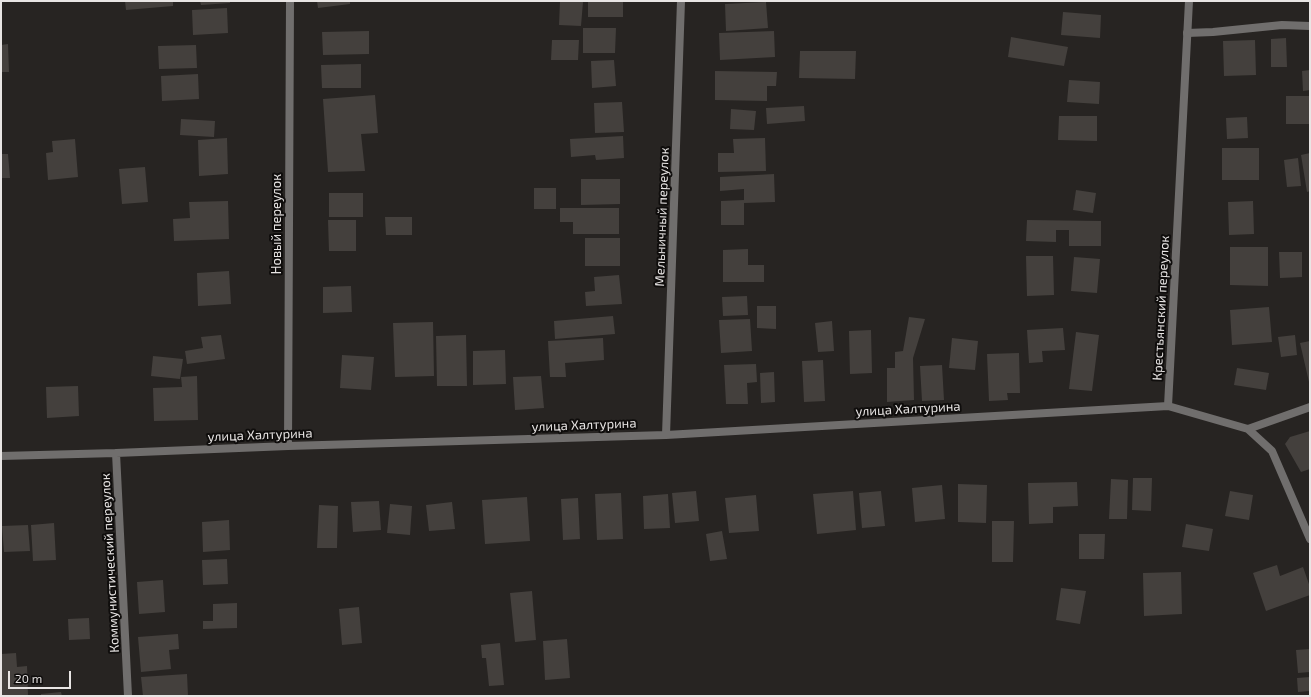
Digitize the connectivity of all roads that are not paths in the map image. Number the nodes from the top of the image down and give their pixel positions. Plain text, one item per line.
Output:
1 (290, 1) edge
2 (681, 1) edge
3 (1189, 1) edge
4 (1310, 26) edge
5 (1187, 33) junction
6 (1168, 406) junction
7 (1310, 407) edge
8 (1248, 429) junction
9 (666, 435) junction
10 (288, 446) junction
11 (116, 453) junction
12 (1, 456) edge
13 (1310, 539) edge
14 (128, 696) edge

1 - 10 street, Новый переулок
2 - 9 street, Мельничный переулок
3 - 5 street, Крестьянский переулок
4 - 5 street
5 - 6 street, Крестьянский переулок
6 - 8 street
6 - 9 street, улица Халтурина
7 - 8 street
8 - 13 street
9 - 10 street, улица Халтурина
10 - 11 street, улица Халтурина
11 - 12 street, улица Халтурина
11 - 14 street, Коммунистический переулок

